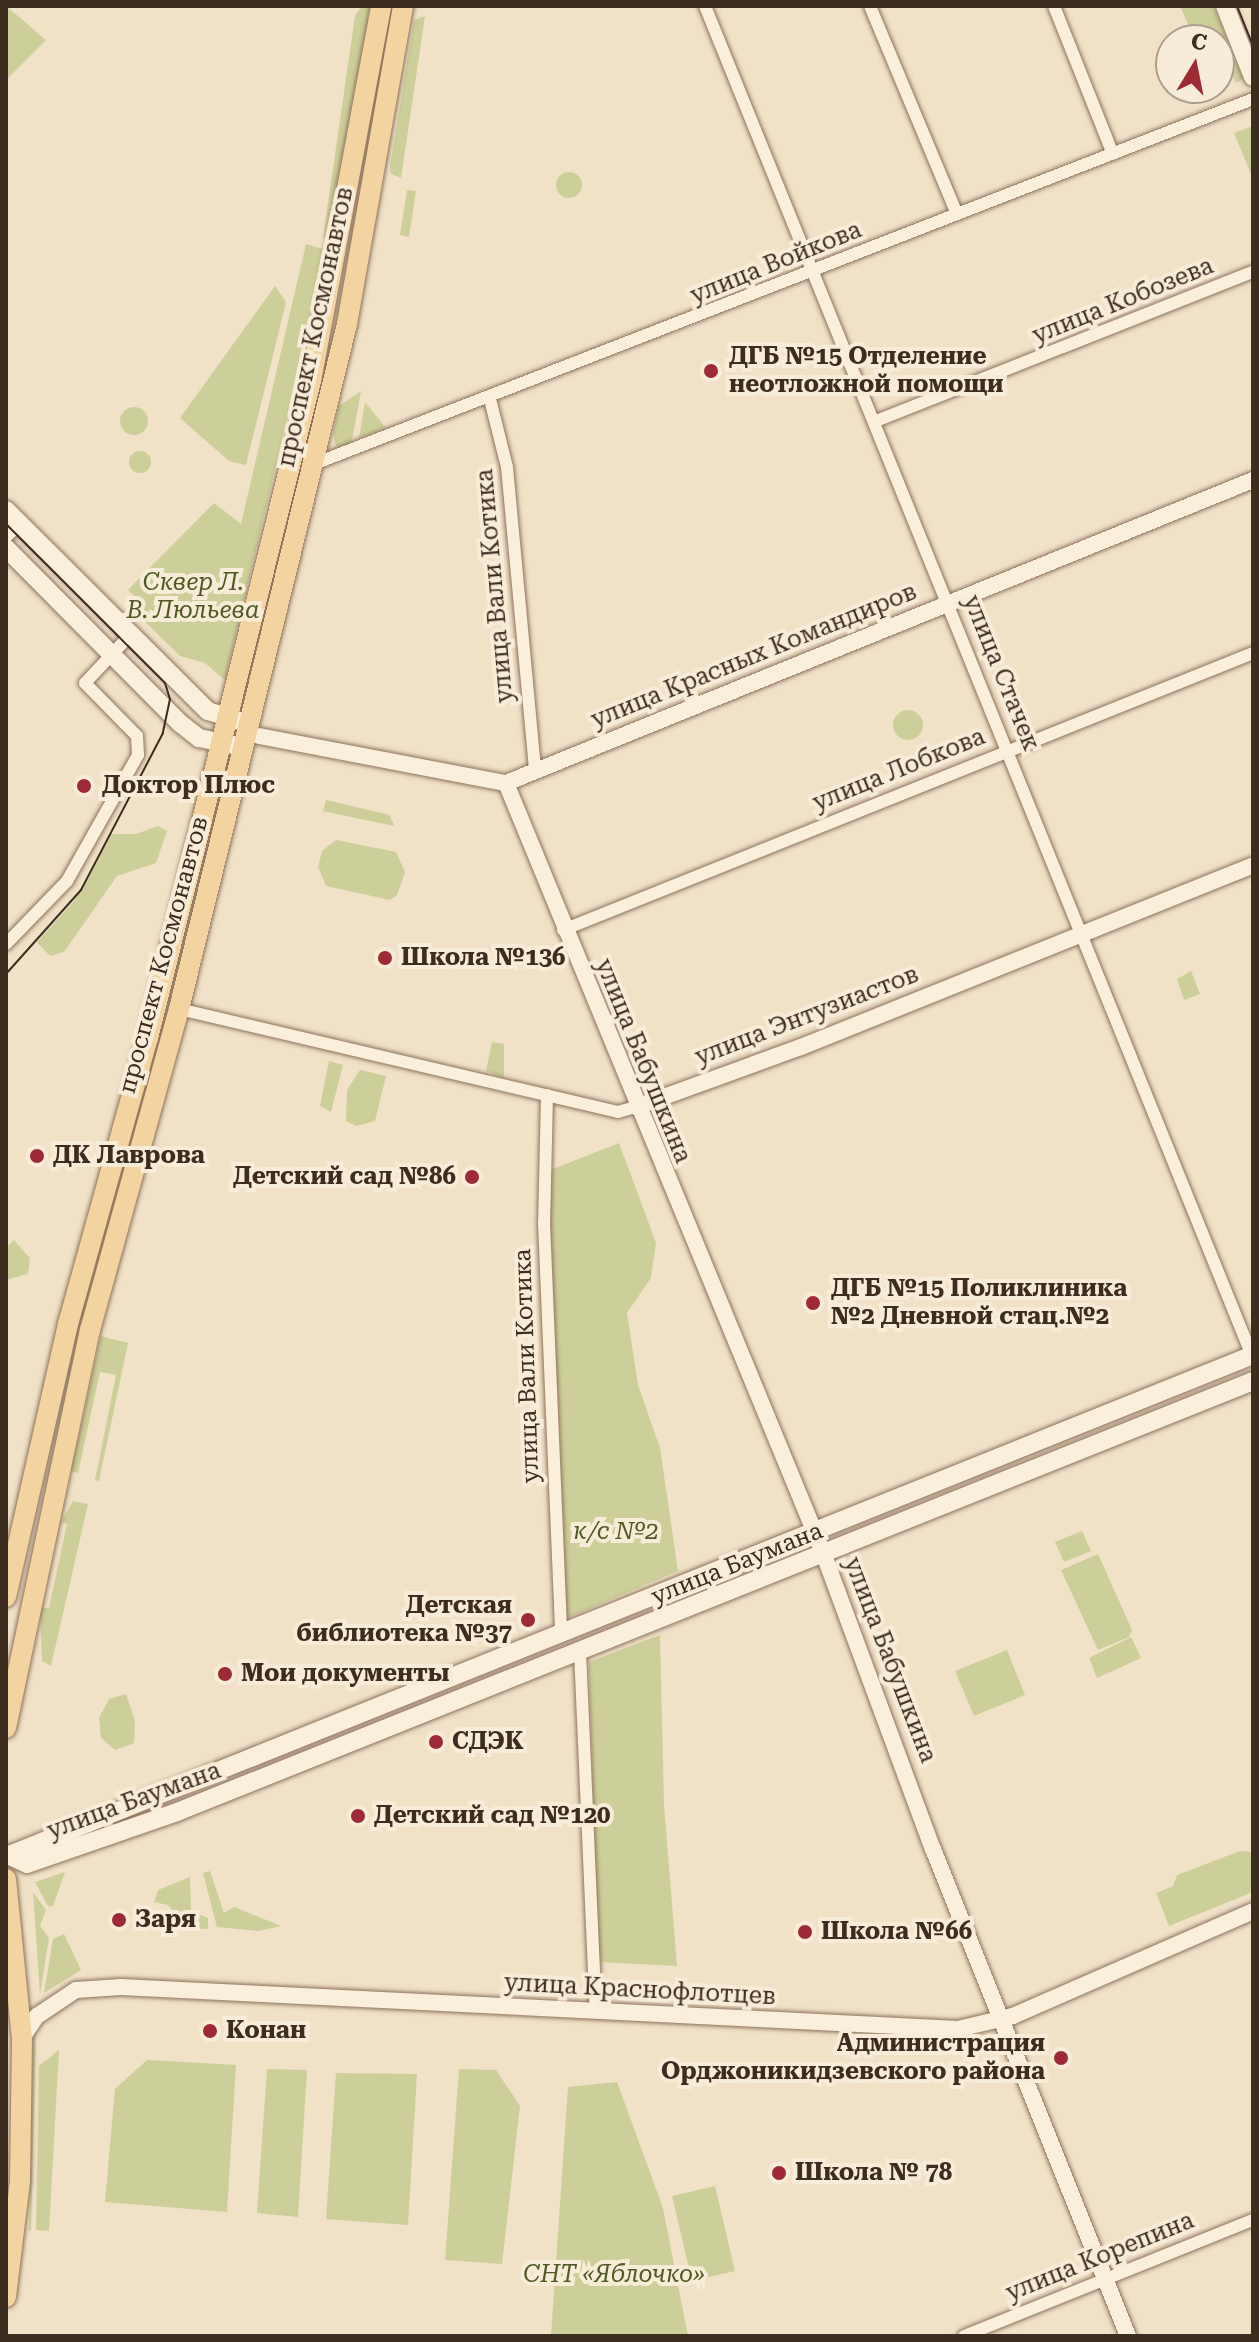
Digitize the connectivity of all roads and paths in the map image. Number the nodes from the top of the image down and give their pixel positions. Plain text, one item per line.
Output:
1 (381, 6) edge
2 (403, 6) edge
3 (705, 6) edge
4 (870, 6) edge
5 (1054, 6) edge
6 (1225, 6) edge
7 (1253, 77) edge
8 (1253, 99) edge
9 (1113, 154) junction
10 (957, 214) junction
11 (814, 272) junction
12 (1253, 272) edge
13 (490, 399) junction
14 (876, 421) junction
15 (314, 464) junction
16 (1253, 480) edge
17 (6, 510) edge
18 (20, 524) junction
19 (6, 537) edge
20 (6, 548) edge
21 (949, 603) junction
22 (131, 634) junction
23 (1253, 653) edge
24 (112, 654) junction
25 (226, 718) junction
26 (250, 736) junction
27 (220, 743) junction
28 (1008, 750) junction
29 (535, 770) junction
30 (506, 783) junction
31 (1253, 865) edge
32 (563, 930) junction
33 (1082, 932) junction
34 (6, 944) edge
35 (179, 1009) junction
36 (547, 1095) junction
37 (636, 1107) junction
38 (1253, 1357) edge
39 (1253, 1381) edge
40 (813, 1530) junction
41 (824, 1555) junction
42 (6, 1597) edge
43 (561, 1634) junction
44 (580, 1651) junction
45 (6, 1728) edge
46 (8, 1854) edge
47 (6, 1879) edge
48 (1253, 1911) edge
49 (596, 2012) junction
50 (1002, 2019) junction
51 (22, 2038) junction
52 (1253, 2220) edge
53 (1104, 2279) junction
54 (6, 2297) edge
55 (964, 2336) edge
56 (1128, 2336) edge

1 - 25 main road, проспект Космонавтов
2 - 15 main road, проспект Космонавтов
3 - 11 street, улица Стачек
4 - 10 street
5 - 9 street
6 - 7 main road
8 - 9 street, улица Войкова
9 - 10 street, улица Войкова
10 - 11 street, улица Войкова
11 - 13 street, улица Войкова
11 - 14 street, улица Стачек
12 - 14 street, улица Кобозева
13 - 15 street, улица Войкова
13 - 29 street, улица Вали Котика
14 - 21 street, улица Стачек
15 - 26 main road, проспект Космонавтов
16 - 21 street, улица Красных Командиров
17 - 18 main road
18 - 19 street
18 - 22 main road
20 - 24 main road
21 - 28 street, улица Стачек
21 - 29 street, улица Красных Командиров
22 - 24 street
22 - 25 main road
23 - 28 street, улица Лобкова
24 - 27 main road
24 - 34 street
25 - 26 main road
25 - 27 main road, проспект Космонавтов
26 - 27 main road
26 - 30 street
26 - 35 main road, проспект Космонавтов
27 - 42 main road, проспект Космонавтов
28 - 32 street, улица Лобкова
28 - 33 street, улица Стачек
29 - 30 street, улица Красных Командиров
30 - 32 street, улица Бабушкина
31 - 33 street, улица Энтузиастов
32 - 37 street, улица Бабушкина
33 - 37 street, улица Энтузиастов
33 - 38 street, улица Стачек
35 - 36 street, улица Энтузиастов
35 - 45 main road, проспект Космонавтов
36 - 37 street, улица Энтузиастов
36 - 43 street, улица Вали Котика
37 - 40 street, улица Бабушкина
38 - 40 main road, улица Баумана
39 - 41 main road, улица Баумана
40 - 41 street, улица Бабушкина
40 - 43 main road, улица Баумана
41 - 44 main road, улица Баумана
41 - 50 street, улица Бабушкина
43 - 46 main road, улица Баумана
44 - 46 main road, улица Баумана
44 - 49 street
47 - 51 main road
48 - 50 street, улица Краснофлотцев
49 - 50 street, улица Краснофлотцев
49 - 51 street, улица Краснофлотцев
50 - 53 street, улица Бабушкина
51 - 54 main road
52 - 53 street, улица Корепина
53 - 55 street, улица Корепина
53 - 56 street, улица Бабушкина

